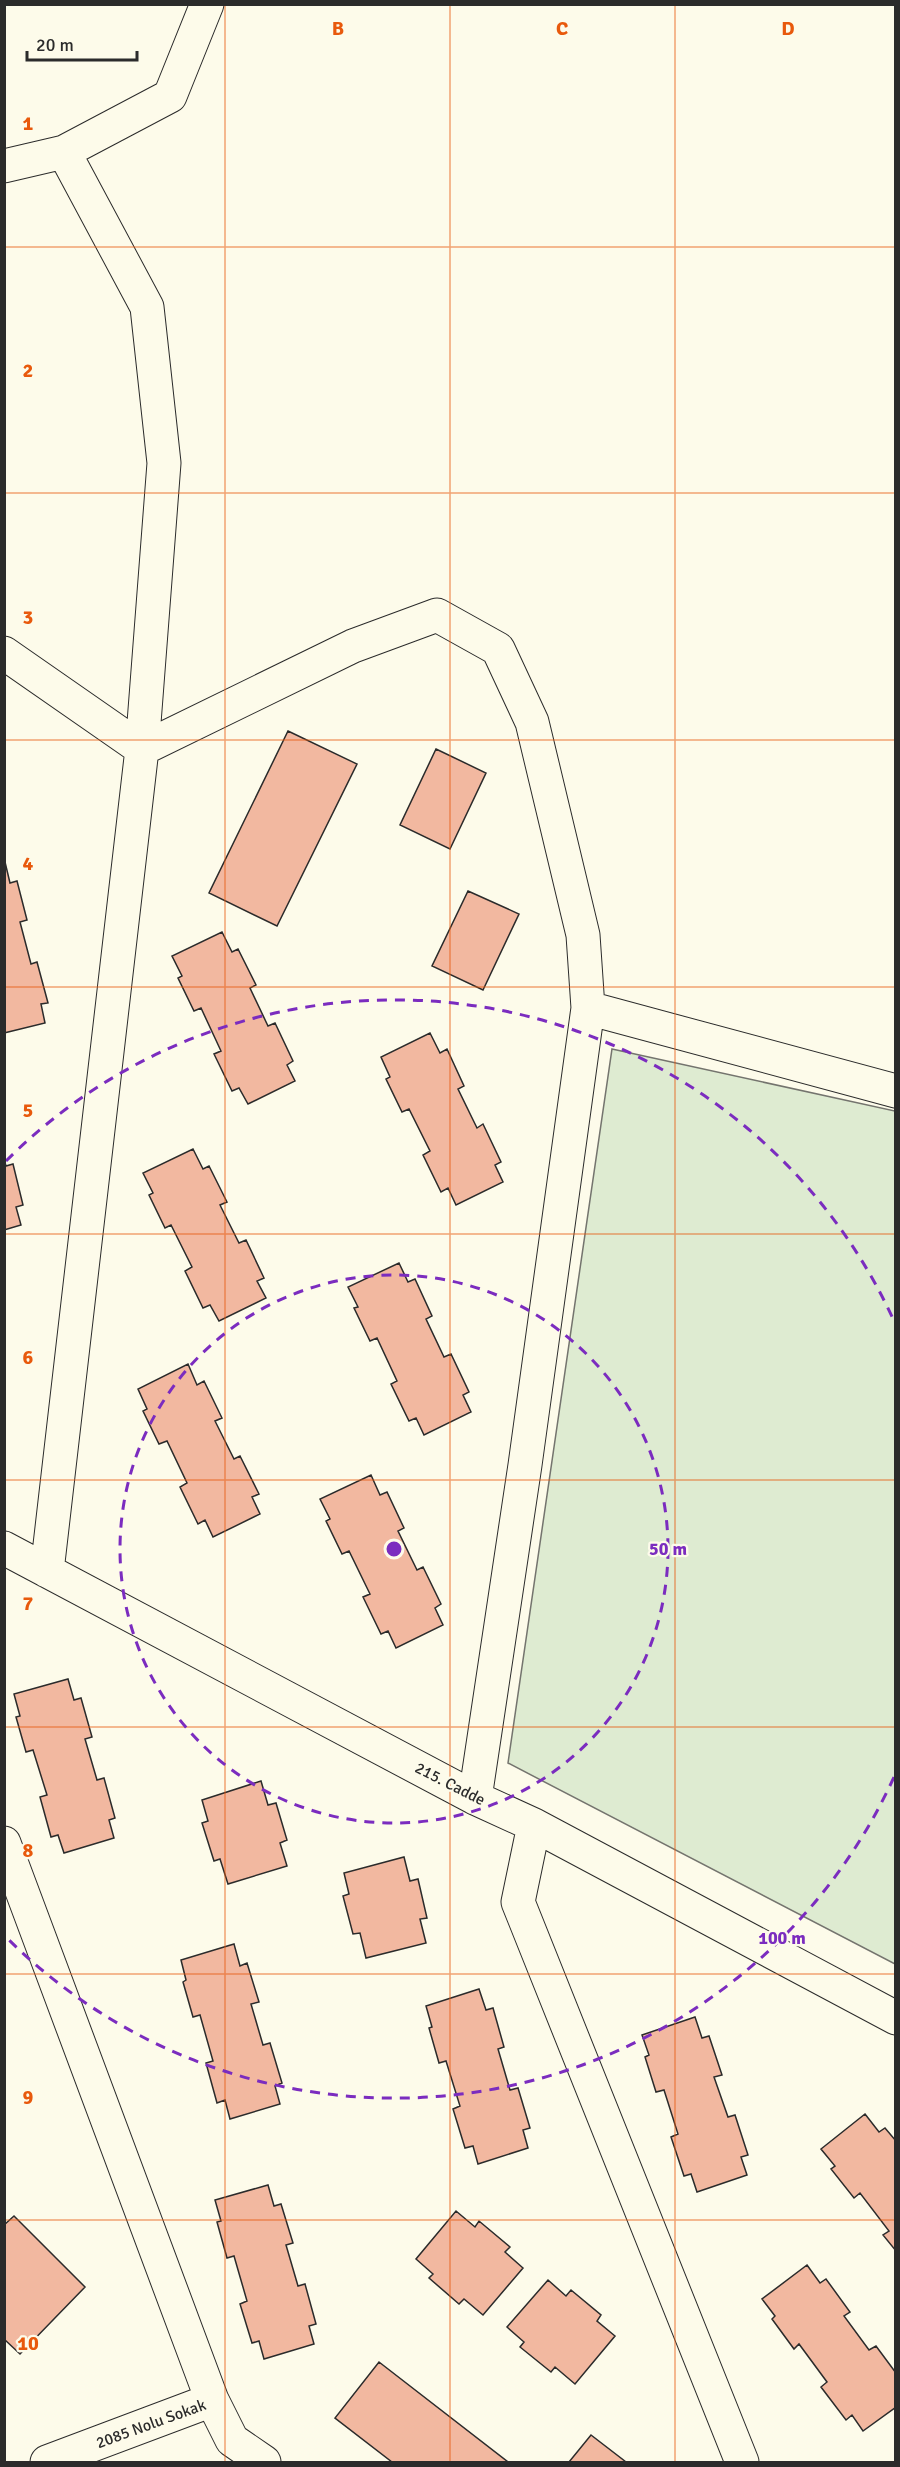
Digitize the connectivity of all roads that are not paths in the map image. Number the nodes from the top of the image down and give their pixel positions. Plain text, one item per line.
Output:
1 (207, 4) edge
2 (64, 152) junction
3 (4, 166) edge
4 (4, 653) edge
5 (142, 749) junction
6 (588, 1008) junction
7 (896, 1091) edge
8 (4, 1548) edge
9 (47, 1571) junction
10 (475, 1798) junction
11 (534, 1825) junction
12 (4, 1843) edge
13 (896, 2018) edge
14 (212, 2400) junction
15 (47, 2463) edge
16 (264, 2463) edge
17 (742, 2463) edge

1 - 2 street
2 - 3 street
2 - 5 street
4 - 5 street
5 - 6 street
5 - 9 street
6 - 7 street
6 - 10 street
8 - 9 street, 215. Cadde
9 - 10 street, 215. Cadde
10 - 11 street, 215. Cadde
11 - 13 street, 215. Cadde
11 - 17 street
12 - 14 street
14 - 15 street, 2085 Nolu Sokak
14 - 16 street, 2085 Nolu Sokak

